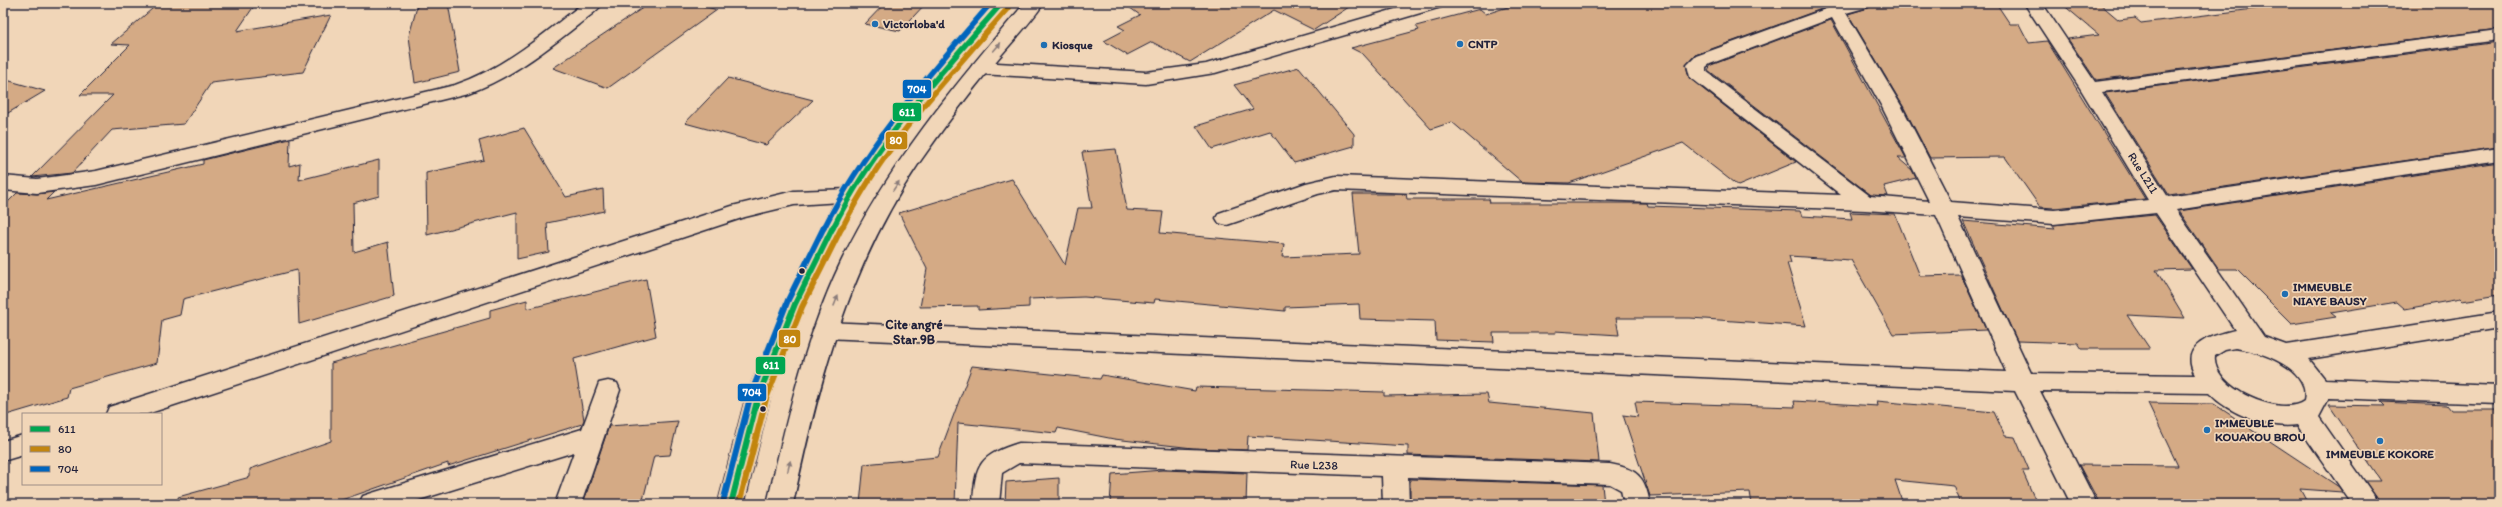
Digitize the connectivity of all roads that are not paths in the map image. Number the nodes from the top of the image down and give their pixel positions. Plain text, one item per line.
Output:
1 (594, 3) edge
2 (1002, 3) edge
3 (1035, 3) edge
4 (1435, 3) edge
5 (1862, 3) edge
6 (2033, 3) edge
7 (1836, 10) junction
8 (2499, 35) edge
9 (980, 68) junction
10 (2090, 88) junction
11 (2499, 154) edge
12 (3, 183) edge
13 (849, 196) junction
14 (1865, 203) junction
15 (2162, 205) junction
16 (1944, 209) junction
17 (1227, 218) dead end
18 (2499, 320) edge
19 (825, 330) junction
20 (2255, 342) junction
21 (2285, 354) junction
22 (2023, 382) junction
23 (2215, 384) junction
24 (2318, 388) junction
25 (608, 390) dead end
26 (2499, 395) edge
27 (121, 413) edge
28 (2304, 414) junction
29 (592, 436) junction
30 (22, 445) edge
31 (3, 451) edge
32 (1394, 468) junction
33 (372, 504) edge
34 (568, 504) edge
35 (732, 504) edge
36 (780, 504) edge
37 (986, 504) edge
38 (1396, 504) edge
39 (1638, 504) edge
40 (2084, 504) edge
41 (2367, 504) edge

1 - 12 street
2 - 13 street
9 -> 3 street
4 - 9 street
5 - 7 street
6 - 10 street, Rue L211
7 - 14 street
7 - 16 street
8 - 10 street
19 -> 9 street
10 - 15 street, Rue L211
11 - 15 street
13 - 27 street
13 - 35 street
14 - 16 street
14 - 17 street
15 - 16 street
15 - 20 street, Rue L211
16 - 22 street
18 - 21 street
19 - 22 street
36 -> 19 street
20 - 21 street
20 - 23 street
21 - 24 street
22 - 23 street
22 - 40 street
23 - 28 street
24 - 26 street
24 - 28 street
25 - 29 street
28 - 41 street
29 - 33 street
29 - 34 street
30 - 31 street
32 - 37 street, Rue L238
32 - 38 street
32 - 39 street, Rue L238

